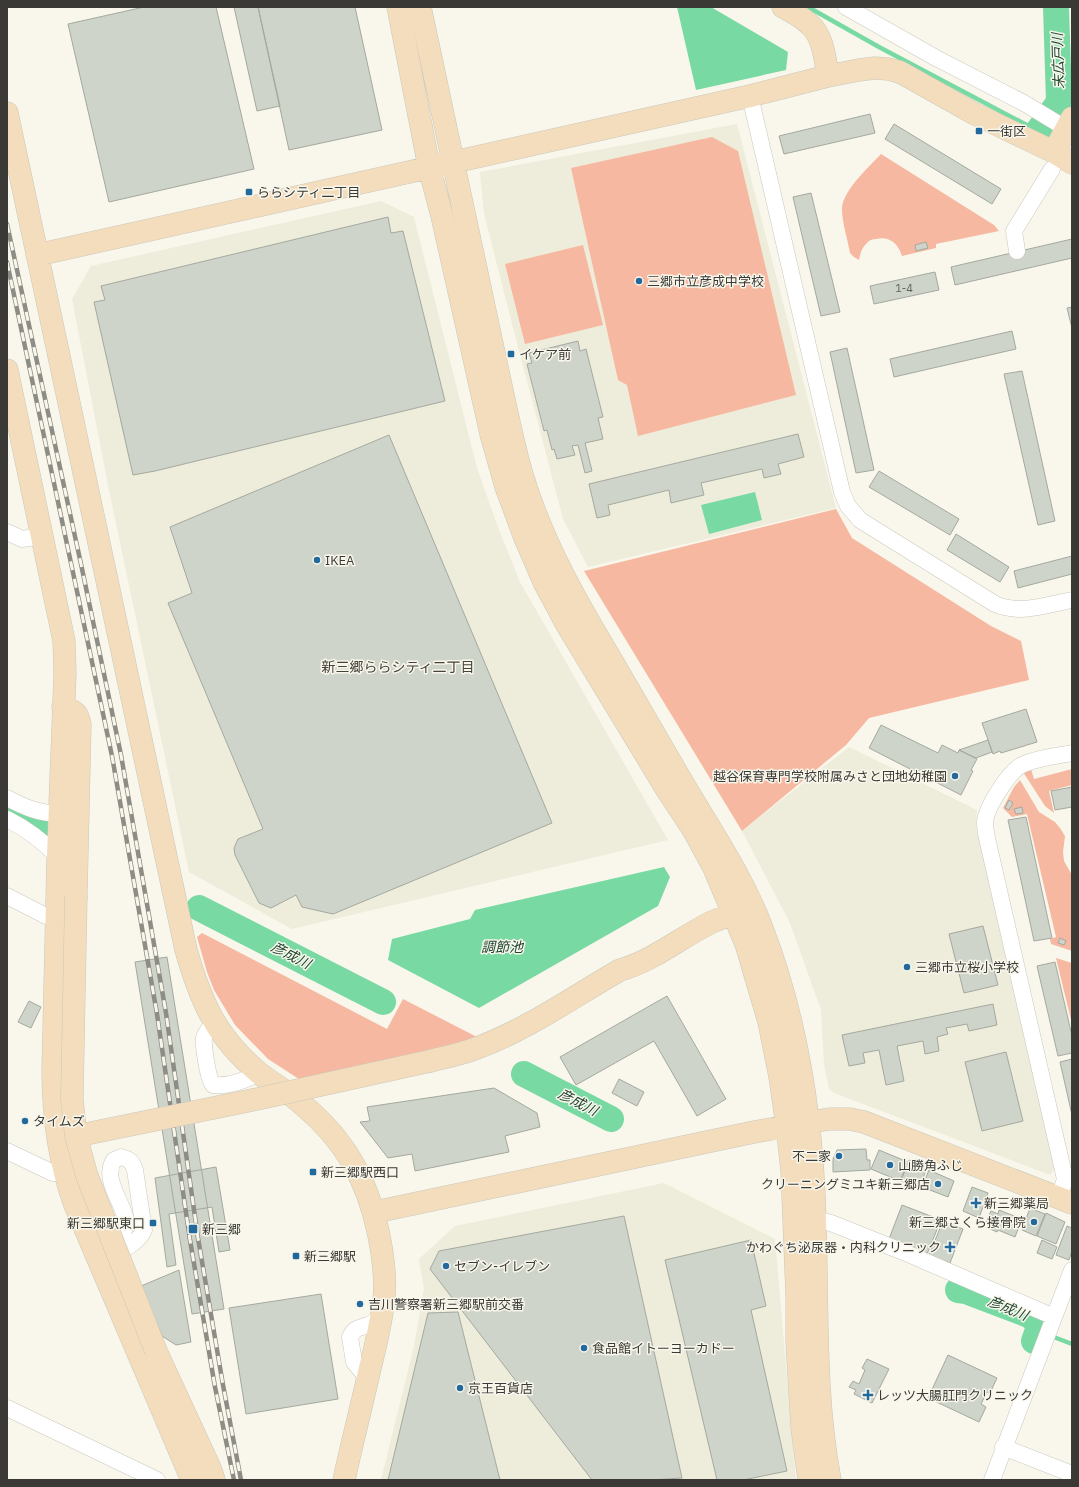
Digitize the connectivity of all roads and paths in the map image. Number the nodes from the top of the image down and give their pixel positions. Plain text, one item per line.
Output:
1 (398, 7) edge
2 (420, 7) edge
3 (783, 7) edge
4 (846, 7) edge
5 (828, 76) junction
6 (750, 96) junction
7 (7, 113) edge
8 (1070, 124) edge
9 (1059, 161) edge
10 (452, 162) junction
11 (430, 167) junction
12 (1017, 251) dead end
13 (37, 255) junction
14 (7, 370) edge
15 (7, 532) edge
16 (42, 536) junction
17 (1072, 600) edge
18 (63, 707) junction
19 (1072, 753) edge
20 (7, 798) edge
21 (60, 814) junction
22 (7, 819) edge
23 (58, 857) junction
24 (7, 896) edge
25 (738, 906) junction
26 (57, 918) junction
27 (214, 1022) junction
28 (260, 1073) junction
29 (798, 1124) junction
30 (76, 1136) junction
31 (7, 1151) edge
32 (65, 1173) junction
33 (1066, 1200) edge
34 (375, 1212) junction
35 (142, 1217) junction
36 (815, 1219) junction
37 (125, 1220) junction
38 (96, 1252) junction
39 (1072, 1270) edge
40 (1054, 1317) junction
41 (7, 1408) edge
42 (1004, 1448) junction
43 (1072, 1474) edge
44 (157, 1480) edge
45 (192, 1480) edge
46 (214, 1480) edge
47 (344, 1480) edge
48 (809, 1480) edge
49 (830, 1480) edge
50 (992, 1480) edge

1 - 11 street
2 - 10 street
3 - 5 street
4 - 8 street
5 - 6 street
5 - 9 street
6 - 10 street
6 - 17 street
7 - 13 street
8 - 9 street
9 - 12 street
10 - 11 street
10 - 25 street
11 - 13 street
11 - 25 street
13 - 27 street
14 - 16 street
15 - 16 street
16 - 18 street
18 - 21 street
18 - 30 street, bridge
19 - 33 street
20 - 21 street
21 - 23 street
22 - 23 street
23 - 26 street
24 - 26 street
25 - 29 street
25 - 30 street, bridge
26 - 32 street
27 - 28 street
27 - 28 street
28 - 34 street
29 - 33 street
29 - 34 street
29 - 36 street
29 - 48 street
30 - 46 street, bridge
31 - 32 street
32 - 38 street
34 - 47 street
35 - 37 street
35 - 37 street
35 - 38 street
36 - 40 street
36 - 49 street
37 - 38 street
38 - 45 street
39 - 40 street
40 - 42 street
41 - 44 street
42 - 43 street
42 - 50 street

